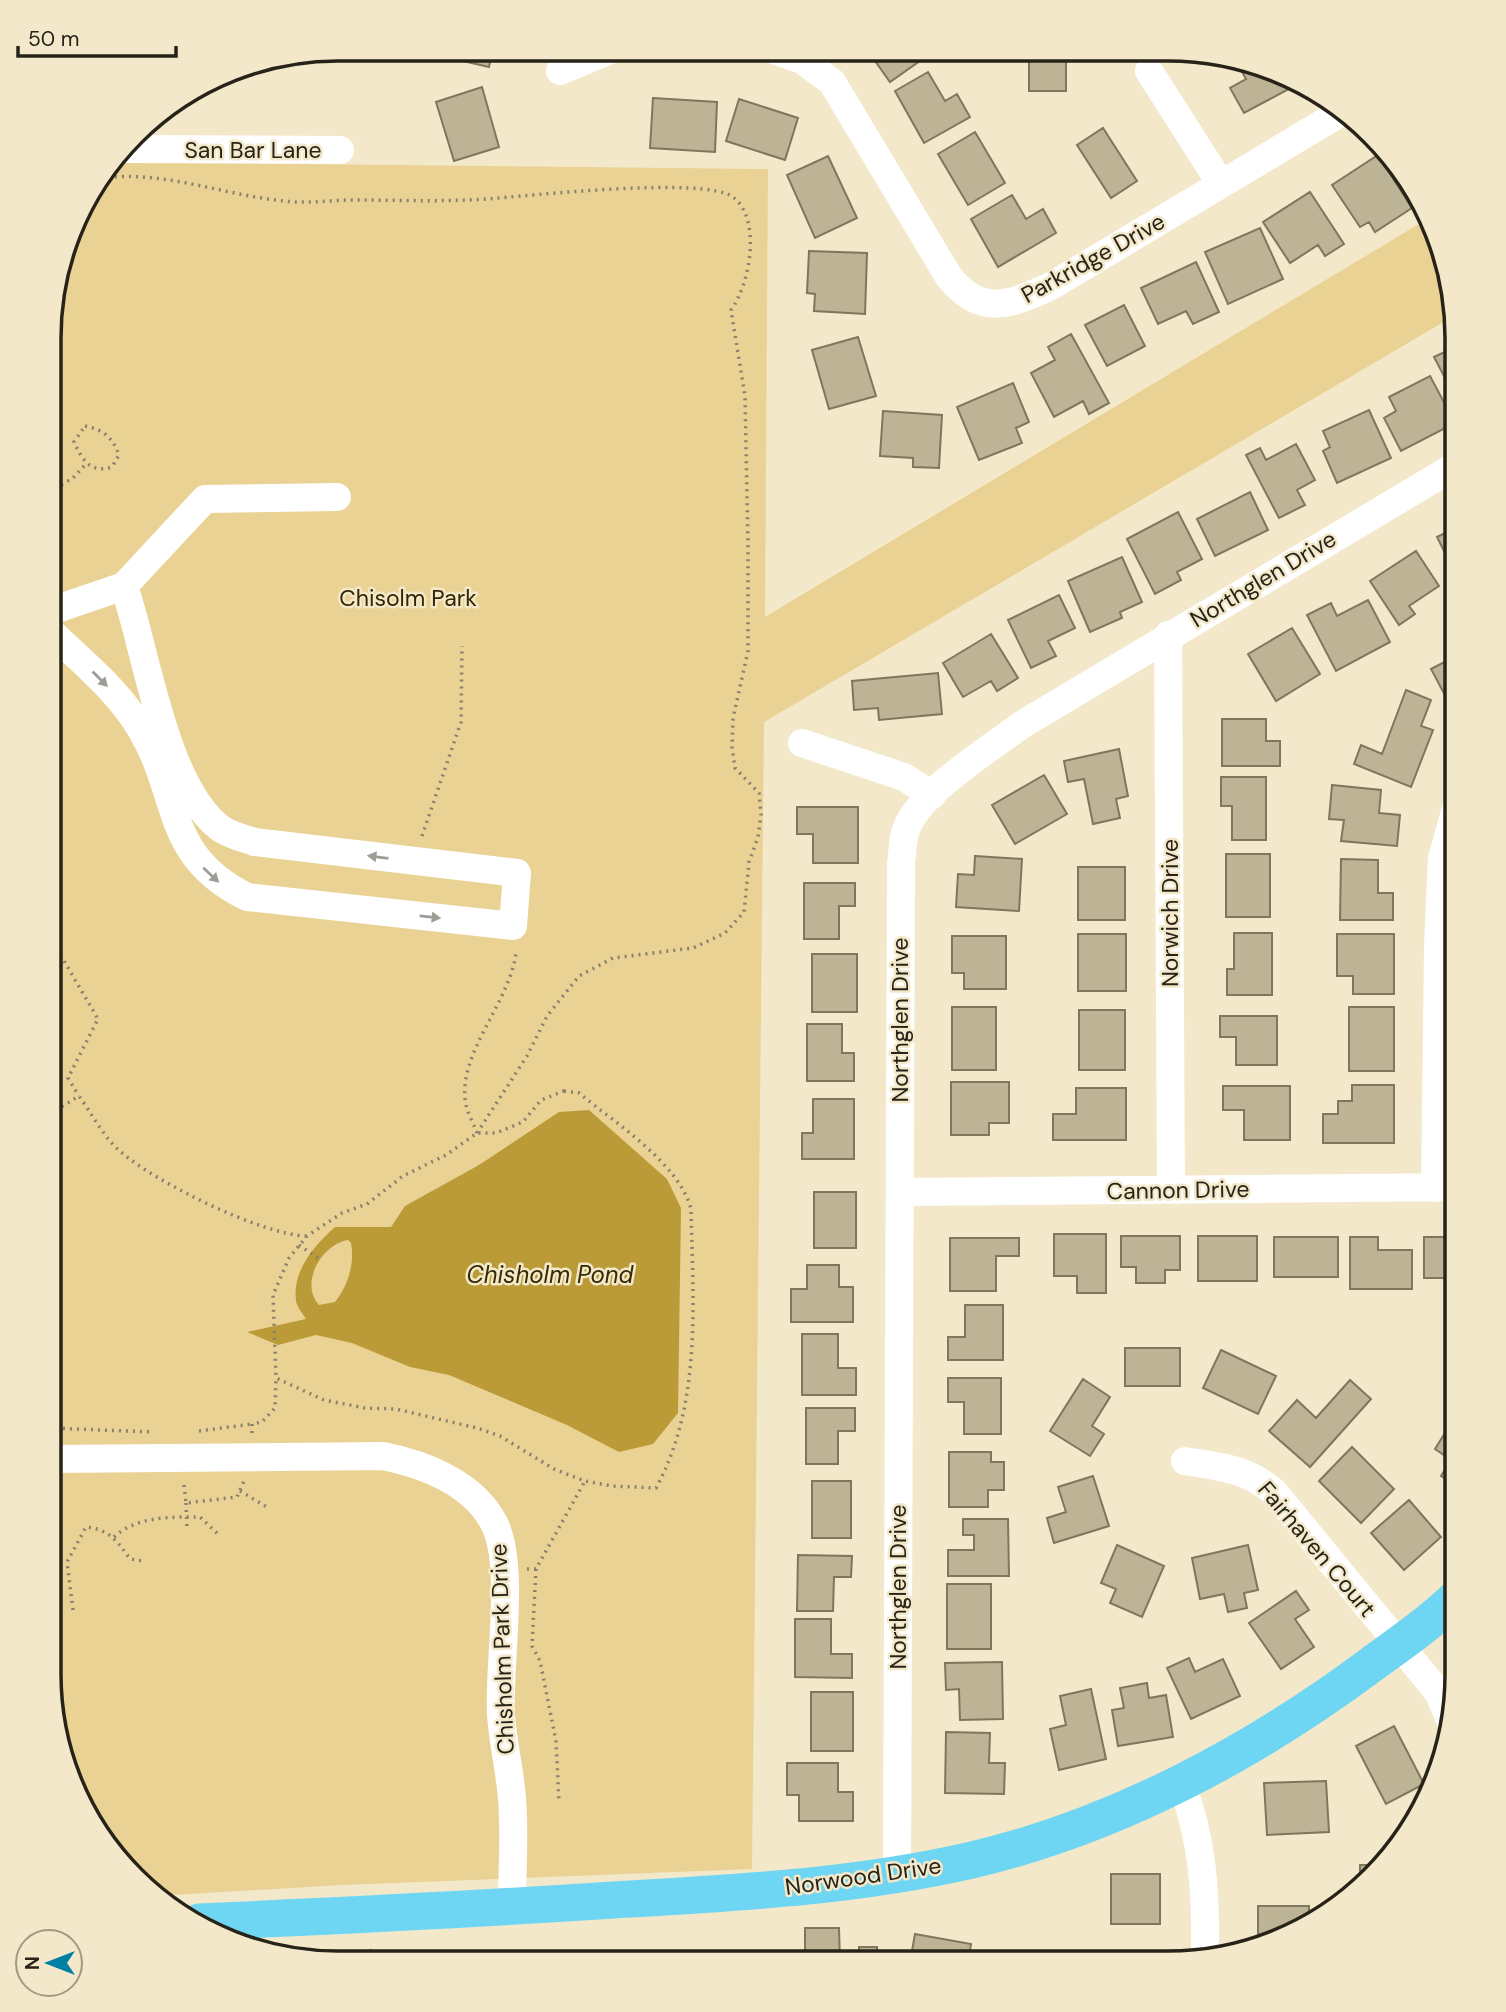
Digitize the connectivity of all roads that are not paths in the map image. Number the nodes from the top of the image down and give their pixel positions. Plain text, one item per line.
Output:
1 (584, 61) edge
2 (803, 61) edge
3 (560, 71) dead end
4 (1149, 71) dead end
5 (1334, 117) edge
6 (136, 149) edge
7 (340, 150) dead end
8 (1221, 184) junction
9 (1445, 472) edge
10 (337, 497) dead end
11 (124, 586) junction
12 (61, 608) edge
13 (1168, 635) junction
14 (61, 642) edge
15 (802, 743) dead end
16 (932, 795) junction
17 (1445, 847) edge
18 (1445, 1160) edge
19 (1445, 1187) edge
20 (1171, 1190) junction
21 (900, 1192) junction
22 (61, 1459) edge
23 (1185, 1461) dead end
24 (1445, 1607) edge
25 (1398, 1645) junction
26 (1443, 1704) edge
27 (1181, 1783) junction
28 (897, 1875) junction
29 (512, 1907) junction
30 (215, 1921) edge
31 (1205, 1948) edge

1 - 3 street
2 - 8 street, Parkridge Drive
4 - 8 street
5 - 8 street, Parkridge Drive
6 - 7 street, San Bar Lane
9 - 13 street, Northglen Drive
10 - 11 street
11 - 12 street
14 -> 11 street
13 - 16 street, Northglen Drive
13 - 20 street, Norwich Drive
15 - 16 street
16 - 21 street, Northglen Drive
17 - 18 street
19 - 20 street, Cannon Drive
20 - 21 street, Cannon Drive
21 - 28 street, Northglen Drive
22 - 29 street, Chisholm Park Drive
23 - 25 street, Fairhaven Court
24 - 25 main road, Norwood Drive
25 - 26 street, Fairhaven Court
25 - 27 main road, Norwood Drive
27 - 28 main road, Norwood Drive
27 - 31 street
28 - 29 main road, Norwood Drive
29 - 30 main road, Norwood Drive

